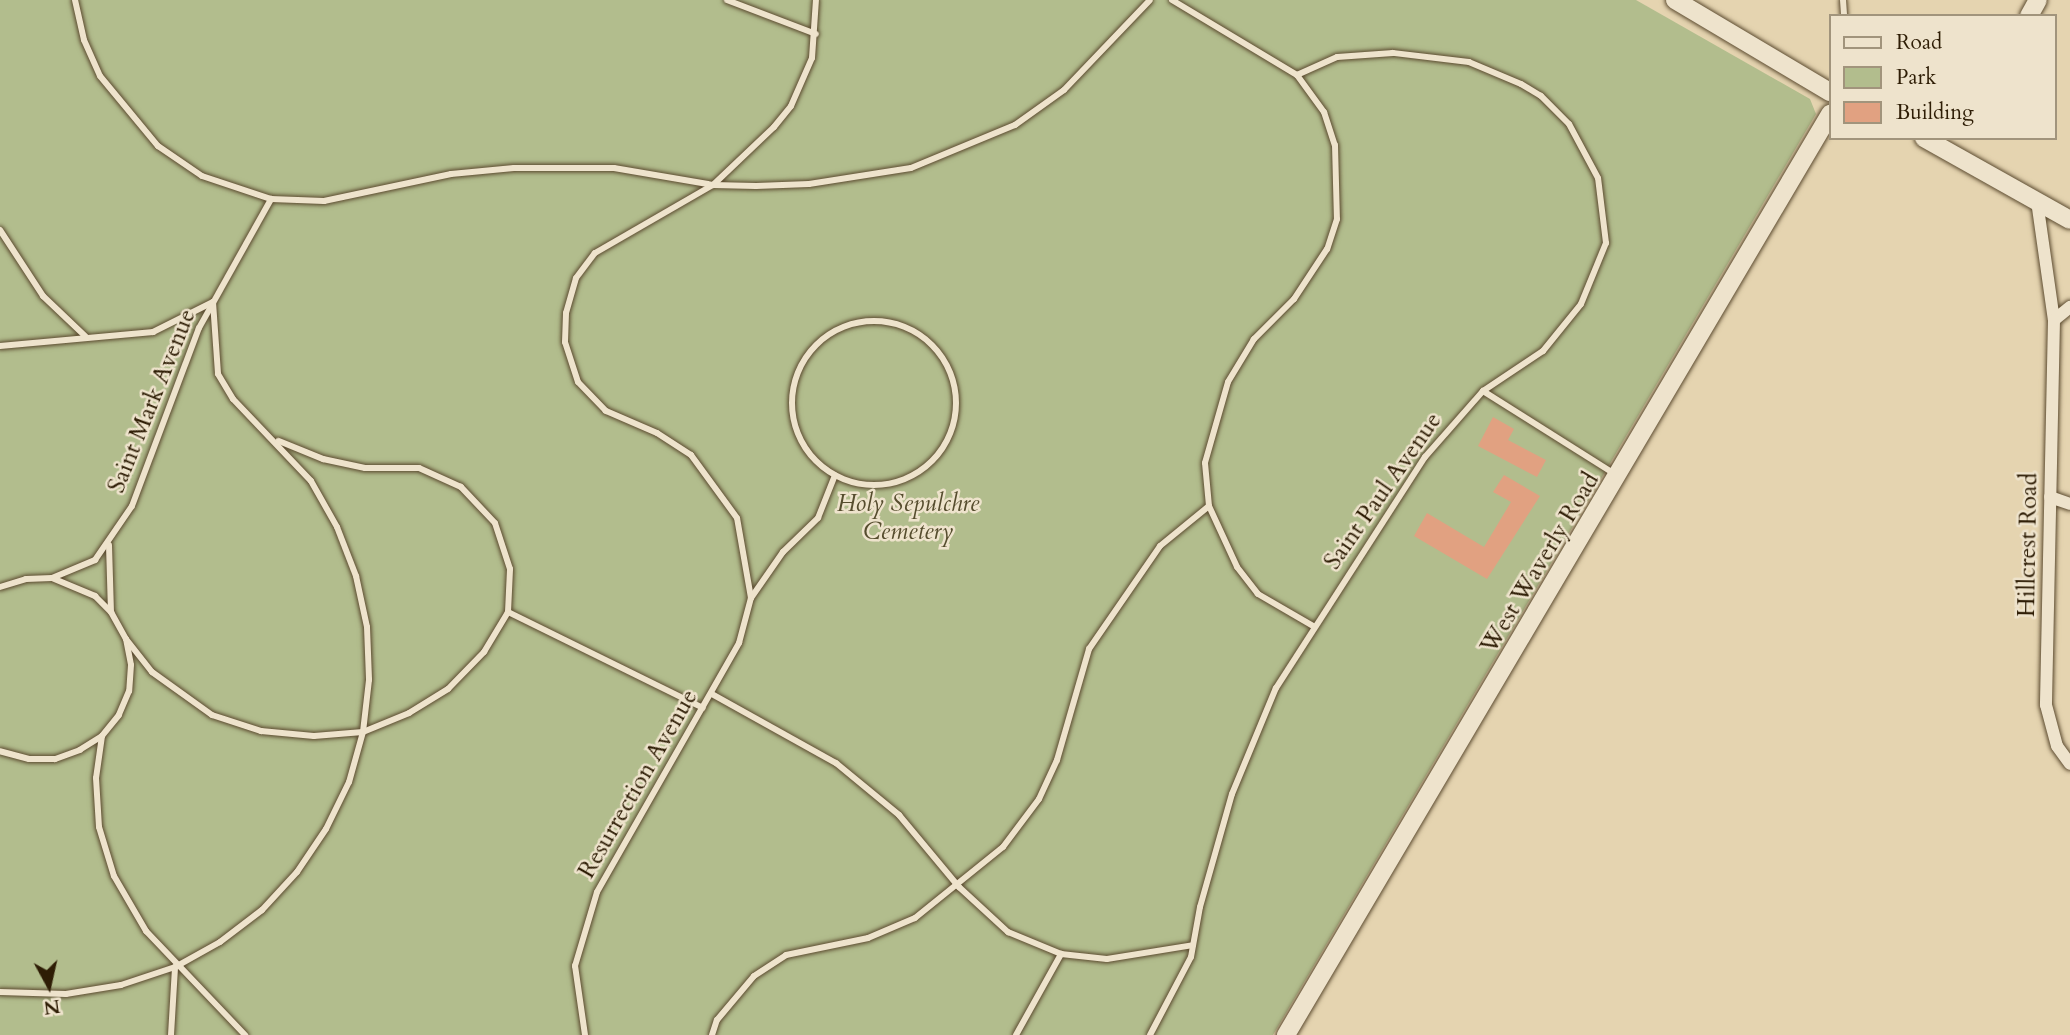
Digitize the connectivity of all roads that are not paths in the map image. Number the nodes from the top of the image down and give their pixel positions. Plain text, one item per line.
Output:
1 (75, 0) edge
2 (727, 0) edge
3 (816, 0) edge
4 (1150, 0) edge
5 (1172, 0) edge
6 (1675, 0) edge
7 (816, 34) junction
8 (1297, 75) junction
9 (1828, 91) edge
10 (1828, 117) edge
11 (1933, 140) edge
12 (1955, 145) edge
13 (713, 185) junction
14 (271, 199) junction
15 (2037, 201) junction
16 (2070, 220) edge
17 (0, 230) edge
18 (213, 302) junction
19 (2070, 307) edge
20 (2054, 320) junction
21 (86, 337) junction
22 (0, 346) edge
23 (1483, 391) junction
24 (277, 441) junction
25 (835, 475) junction
26 (1620, 476) junction
27 (2050, 496) junction
28 (2070, 504) edge
29 (1209, 506) junction
30 (109, 543) junction
31 (52, 578) junction
32 (0, 586) edge
33 (751, 598) junction
34 (111, 612) junction
35 (508, 612) junction
36 (1313, 626) junction
37 (126, 639) junction
38 (712, 694) junction
39 (703, 708) junction
40 (363, 732) junction
41 (102, 736) junction
42 (0, 751) edge
43 (2070, 764) edge
44 (959, 887) junction
45 (1193, 945) junction
46 (1061, 954) junction
47 (175, 967) junction
48 (0, 992) edge
49 (171, 1035) edge
50 (245, 1035) edge
51 (585, 1035) edge
52 (712, 1035) edge
53 (1016, 1035) edge
54 (1150, 1035) edge
55 (1286, 1035) edge

1 - 14 lane
2 - 7 lane
3 - 7 lane
4 - 13 lane
5 - 8 lane
6 - 9 street
7 - 13 lane
8 - 23 lane, Saint Paul Avenue
8 - 29 lane
10 - 26 street, West Waverly Road
11 - 12 street
12 - 15 street
13 - 14 lane
13 - 33 lane
14 - 18 lane, Saint Mark Avenue
15 - 16 street
15 - 20 street, Hillcrest Road
17 - 21 lane
18 - 21 lane
18 - 24 lane
18 - 30 lane, Saint Mark Avenue
19 - 20 street
20 - 27 street, Hillcrest Road
21 - 22 lane
23 - 26 lane
23 - 36 lane, Saint Paul Avenue
24 - 35 lane
24 - 40 lane
25 - 25 lane
25 - 33 lane
26 - 55 street, West Waverly Road
27 - 28 street
27 - 43 street, Hillcrest Road
29 - 36 lane
29 - 44 lane
30 - 31 lane, Saint Mark Avenue
30 - 34 lane, Saint Mark Avenue
31 - 32 lane, Saint Mark Avenue
31 - 34 lane, Saint Mark Avenue
33 - 38 lane, Resurrection Avenue
34 - 37 lane, Saint Mark Avenue
35 - 39 lane
35 - 40 lane
36 - 45 lane, Saint Paul Avenue
37 - 40 lane
37 - 41 lane, Saint Mark Avenue
38 - 39 lane, Resurrection Avenue
38 - 44 lane
39 - 51 lane, Resurrection Avenue
40 - 47 lane
41 - 42 lane, Saint Mark Avenue
41 - 47 lane
44 - 46 lane
44 - 52 lane
45 - 46 lane
45 - 54 lane, Saint Paul Avenue
46 - 53 lane
47 - 48 lane
47 - 49 lane
47 - 50 lane

